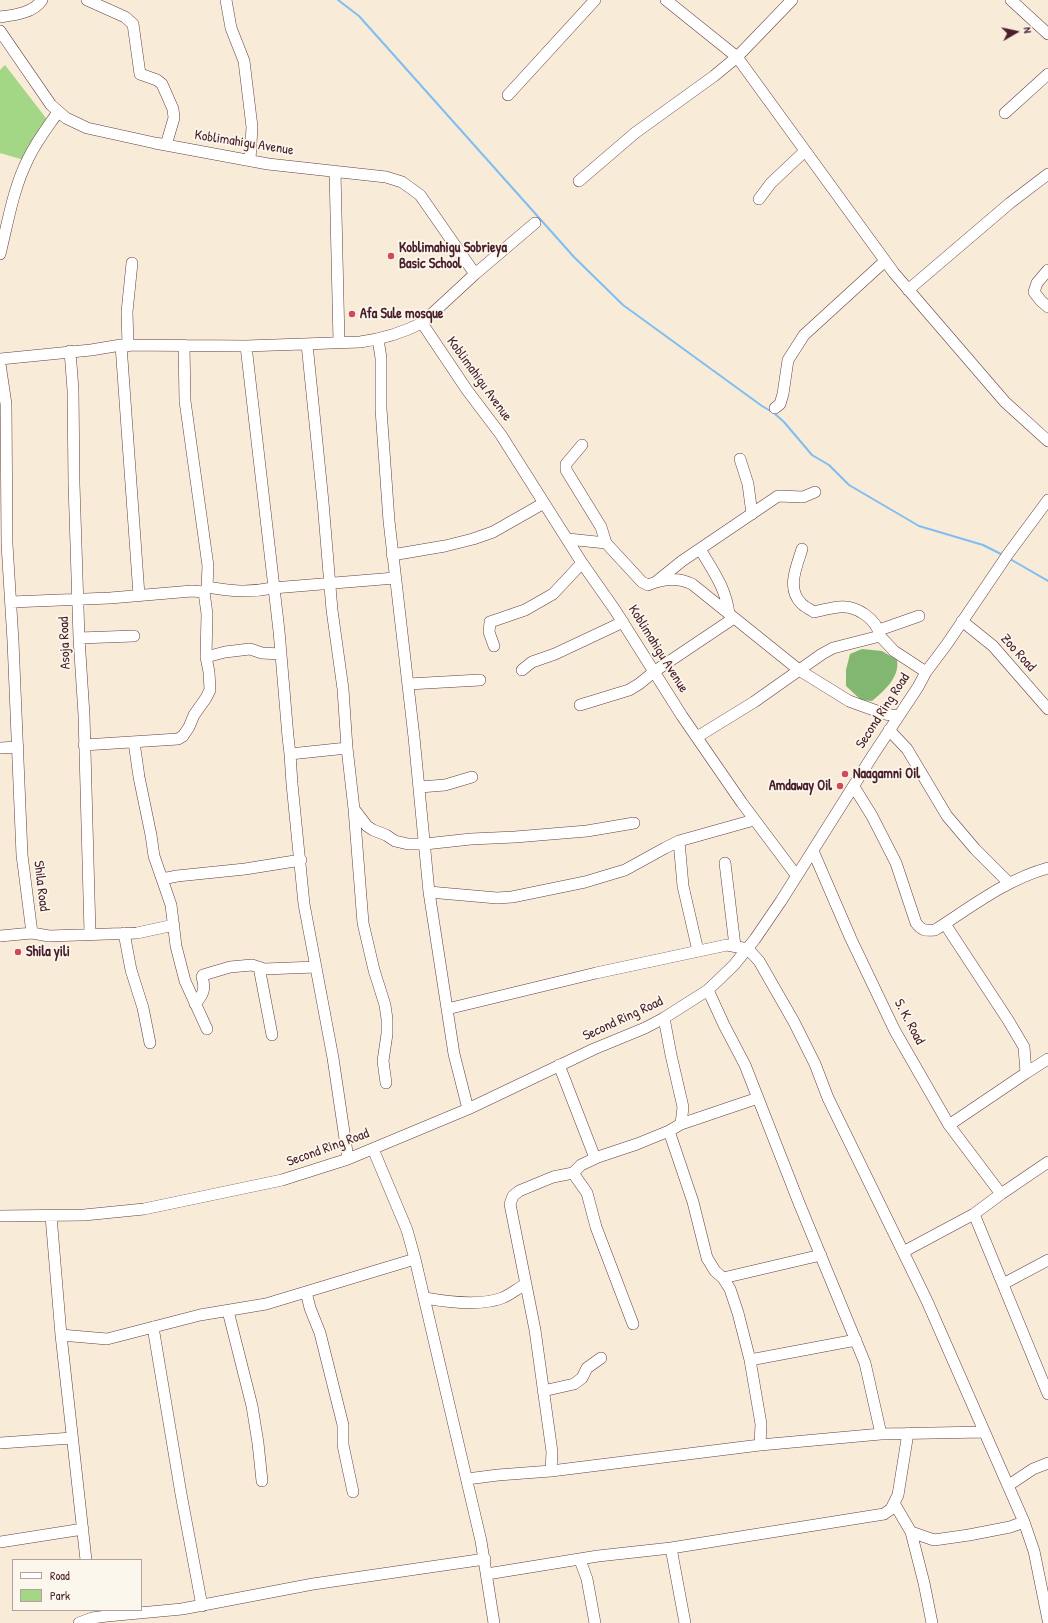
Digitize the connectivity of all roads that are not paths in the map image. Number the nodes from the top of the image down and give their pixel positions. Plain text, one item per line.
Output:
1 (42, 0) edge
2 (87, 0) edge
3 (226, 0) edge
4 (595, 0) edge
5 (666, 0) edge
6 (792, 0) edge
7 (1011, 0) edge
8 (0, 17) edge
9 (0, 31) edge
10 (1048, 34) edge
11 (737, 57) junction
12 (1048, 74) edge
13 (508, 95) dead end
14 (58, 112) junction
15 (1005, 113) dead end
16 (166, 145) junction
17 (805, 151) junction
18 (250, 160) junction
19 (334, 171) junction
20 (1048, 174) edge
21 (579, 181) dead end
22 (759, 199) dead end
23 (534, 223) dead end
24 (0, 254) edge
25 (885, 261) junction
26 (132, 262) dead end
27 (1048, 270) edge
28 (475, 274) junction
29 (908, 290) junction
30 (1048, 307) edge
31 (422, 323) junction
32 (378, 339) junction
33 (339, 342) junction
34 (307, 344) junction
35 (184, 345) junction
36 (125, 346) junction
37 (246, 346) junction
38 (70, 351) junction
39 (0, 359) edge
40 (0, 364) edge
41 (775, 408) dead end
42 (1048, 442) edge
43 (582, 445) dead end
44 (740, 459) dead end
45 (815, 492) dead end
46 (1048, 500) edge
47 (544, 503) junction
48 (1044, 513) edge
49 (752, 514) junction
50 (568, 539) junction
51 (606, 543) junction
52 (700, 549) junction
53 (802, 549) dead end
54 (392, 555) junction
55 (582, 562) junction
56 (395, 578) junction
57 (656, 582) junction
58 (329, 583) junction
59 (273, 588) junction
60 (205, 590) junction
61 (139, 595) junction
62 (79, 599) junction
63 (11, 602) junction
64 (731, 616) junction
65 (919, 616) dead end
66 (962, 620) junction
67 (623, 622) junction
68 (879, 633) junction
69 (134, 636) dead end
70 (79, 638) junction
71 (494, 646) dead end
72 (280, 654) junction
73 (206, 657) junction
74 (522, 670) dead end
75 (799, 670) junction
76 (655, 671) junction
77 (926, 672) junction
78 (480, 680) dead end
79 (408, 684) junction
80 (580, 705) dead end
81 (1048, 710) edge
82 (898, 716) junction
83 (889, 730) junction
84 (697, 737) junction
85 (134, 742) junction
86 (84, 745) junction
87 (0, 748) edge
88 (18, 748) junction
89 (347, 748) junction
90 (290, 754) junction
91 (472, 777) dead end
92 (420, 787) junction
93 (854, 787) junction
94 (354, 809) junction
95 (754, 820) junction
96 (634, 824) dead end
97 (680, 841) junction
98 (425, 844) junction
99 (813, 851) junction
100 (300, 860) junction
101 (725, 863) dead end
102 (1048, 868) edge
103 (793, 870) junction
104 (162, 879) junction
105 (1009, 883) junction
106 (429, 892) junction
107 (945, 924) junction
108 (174, 925) junction
109 (32, 933) junction
110 (90, 933) junction
111 (124, 933) junction
112 (0, 936) edge
113 (735, 946) junction
114 (748, 949) junction
115 (698, 951) junction
116 (259, 967) junction
117 (316, 967) junction
118 (708, 990) junction
119 (195, 1004) junction
120 (447, 1009) junction
121 (664, 1018) junction
122 (207, 1029) dead end
123 (272, 1035) dead end
124 (150, 1043) dead end
125 (1048, 1059) edge
126 (559, 1065) junction
127 (1026, 1073) junction
128 (386, 1082) dead end
129 (758, 1098) junction
130 (468, 1109) junction
131 (681, 1124) junction
132 (949, 1126) junction
133 (669, 1131) junction
134 (373, 1149) junction
135 (595, 1158) junction
136 (348, 1159) junction
137 (1048, 1162) edge
138 (573, 1173) junction
139 (1001, 1194) junction
140 (974, 1214) junction
141 (0, 1216) edge
142 (51, 1216) junction
143 (903, 1252) junction
144 (821, 1255) junction
145 (415, 1259) junction
146 (1048, 1260) edge
147 (723, 1278) junction
148 (526, 1284) junction
149 (1003, 1284) junction
150 (306, 1292) junction
151 (425, 1298) junction
152 (228, 1311) junction
153 (633, 1324) dead end
154 (153, 1328) junction
155 (61, 1335) junction
156 (856, 1340) junction
157 (601, 1358) dead end
158 (750, 1360) junction
159 (543, 1391) junction
160 (1048, 1394) edge
161 (984, 1432) junction
162 (908, 1433) junction
163 (881, 1434) junction
164 (72, 1438) junction
165 (0, 1443) edge
166 (760, 1445) junction
167 (1048, 1462) edge
168 (551, 1471) junction
169 (467, 1479) junction
170 (262, 1481) dead end
171 (1009, 1485) junction
172 (353, 1492) dead end
173 (894, 1503) junction
174 (1024, 1522) junction
175 (83, 1529) junction
176 (910, 1532) junction
177 (0, 1542) edge
178 (671, 1548) junction
179 (86, 1559) edge
180 (484, 1559) junction
181 (580, 1560) junction
182 (487, 1574) junction
183 (1045, 1588) edge
184 (202, 1606) junction
185 (92, 1617) edge
186 (1048, 1620) edge
187 (78, 1623) edge
188 (494, 1623) edge
189 (595, 1623) edge
190 (685, 1623) edge
191 (932, 1623) edge

1 - 8 street
2 - 16 street
3 - 18 street
4 - 13 street
5 - 11 street
6 - 11 street
7 - 10 street
9 - 14 street, Koblimahigu Avenue
11 - 17 street
11 - 21 street
12 - 15 street
14 - 16 street, Koblimahigu Avenue
14 - 24 street
16 - 18 street, Koblimahigu Avenue
17 - 22 street
17 - 25 street
18 - 19 street, Koblimahigu Avenue
19 - 28 street, Koblimahigu Avenue
19 - 33 street
20 - 29 street
23 - 28 street
25 - 29 street
25 - 41 street
26 - 36 street
27 - 30 street
28 - 31 street
29 - 42 street
31 - 32 street
31 - 47 street, Koblimahigu Avenue
32 - 33 street
32 - 54 street
33 - 34 street
34 - 37 street
34 - 58 street
35 - 36 street
35 - 37 street
35 - 60 street
36 - 38 street
36 - 61 street
37 - 59 street
38 - 39 street
38 - 62 street, Asoja Road
40 - 63 street, Shila Road
43 - 51 street
44 - 49 street
45 - 49 street
46 - 48 street, Second Ring Road
47 - 50 street, Koblimahigu Avenue
47 - 54 street
48 - 66 street, Second Ring Road
49 - 52 street
50 - 51 street
50 - 55 street, Koblimahigu Avenue
51 - 57 street
52 - 57 street
52 - 64 street
53 - 68 street
54 - 56 street
55 - 67 street, Koblimahigu Avenue
55 - 71 street
56 - 58 street
56 - 79 street
57 - 64 street
58 - 59 street
58 - 89 street
59 - 60 street
59 - 72 street
60 - 61 street
60 - 73 street
61 - 62 street
62 - 63 street
62 - 70 street, Asoja Road
63 - 88 street, Shila Road
64 - 75 street
64 - 76 street
65 - 68 street
66 - 77 street, Second Ring Road
66 - 81 street, Zoo Road
67 - 74 street
67 - 76 street, Koblimahigu Avenue
68 - 75 street
68 - 77 street
69 - 70 street
70 - 86 street, Asoja Road
72 - 73 street
72 - 90 street
73 - 85 street
75 - 82 street
75 - 84 street
76 - 80 street
76 - 84 street, Koblimahigu Avenue
77 - 82 street, Second Ring Road
78 - 79 street
79 - 92 street
82 - 83 street, Second Ring Road
83 - 93 street, Second Ring Road
83 - 105 street
84 - 95 street, Koblimahigu Avenue
85 - 86 street
85 - 104 street
86 - 110 street, Asoja Road
87 - 88 street
88 - 109 street, Shila Road
89 - 90 street
89 - 94 street
90 - 100 street
91 - 92 street
92 - 98 street
93 - 99 street, Second Ring Road
93 - 107 street
94 - 98 street
94 - 128 street
95 - 97 street
95 - 103 street, Koblimahigu Avenue
96 - 98 street
97 - 106 street
97 - 115 street
98 - 106 street
99 - 103 street, Second Ring Road
99 - 132 street, S. K. Road
100 - 104 street
100 - 117 street
101 - 113 street
102 - 105 street
103 - 114 street, Second Ring Road
104 - 108 street
105 - 107 street
106 - 120 street
107 - 127 street
108 - 111 street
108 - 119 street
109 - 110 street
109 - 112 street
110 - 111 street
111 - 124 street
113 - 114 street
113 - 115 street
114 - 118 street, Second Ring Road
114 - 143 street
115 - 120 street
116 - 117 street
116 - 119 street
116 - 123 street
117 - 136 street
118 - 121 street, Second Ring Road
118 - 129 street
119 - 122 street
120 - 130 street
121 - 126 street, Second Ring Road
121 - 131 street
125 - 127 street
126 - 130 street, Second Ring Road
126 - 135 street
127 - 132 street
129 - 131 street
129 - 144 street
130 - 134 street, Second Ring Road
131 - 133 street
132 - 139 street, S. K. Road
133 - 135 street
133 - 147 street
134 - 136 street, Second Ring Road
134 - 145 street
135 - 138 street
136 - 142 street, Second Ring Road
137 - 139 street
138 - 148 street
138 - 153 street
139 - 140 street
140 - 143 street
140 - 149 street
141 - 142 street, Second Ring Road
142 - 155 street
143 - 161 street
144 - 147 street
144 - 156 street
145 - 150 street
145 - 151 street
146 - 149 street
147 - 158 street
148 - 151 street
148 - 159 street
149 - 160 street
150 - 152 street
150 - 172 street
151 - 169 street
152 - 154 street
152 - 170 street
154 - 155 street
154 - 184 street
155 - 164 street
156 - 158 street
156 - 163 street
157 - 159 street
158 - 166 street
159 - 168 street
161 - 162 street
161 - 171 street
162 - 163 street
162 - 173 street
163 - 166 street
164 - 165 street
164 - 175 street
166 - 168 street
167 - 171 street
168 - 169 street
169 - 180 street
171 - 174 street
173 - 176 street
173 - 178 street
174 - 176 street
174 - 183 street
175 - 177 street
175 - 179 street
176 - 191 street
178 - 181 street
178 - 190 street
180 - 182 street
180 - 184 street
181 - 182 street
181 - 189 street
182 - 188 street
183 - 186 street
184 - 185 street
185 - 187 street

